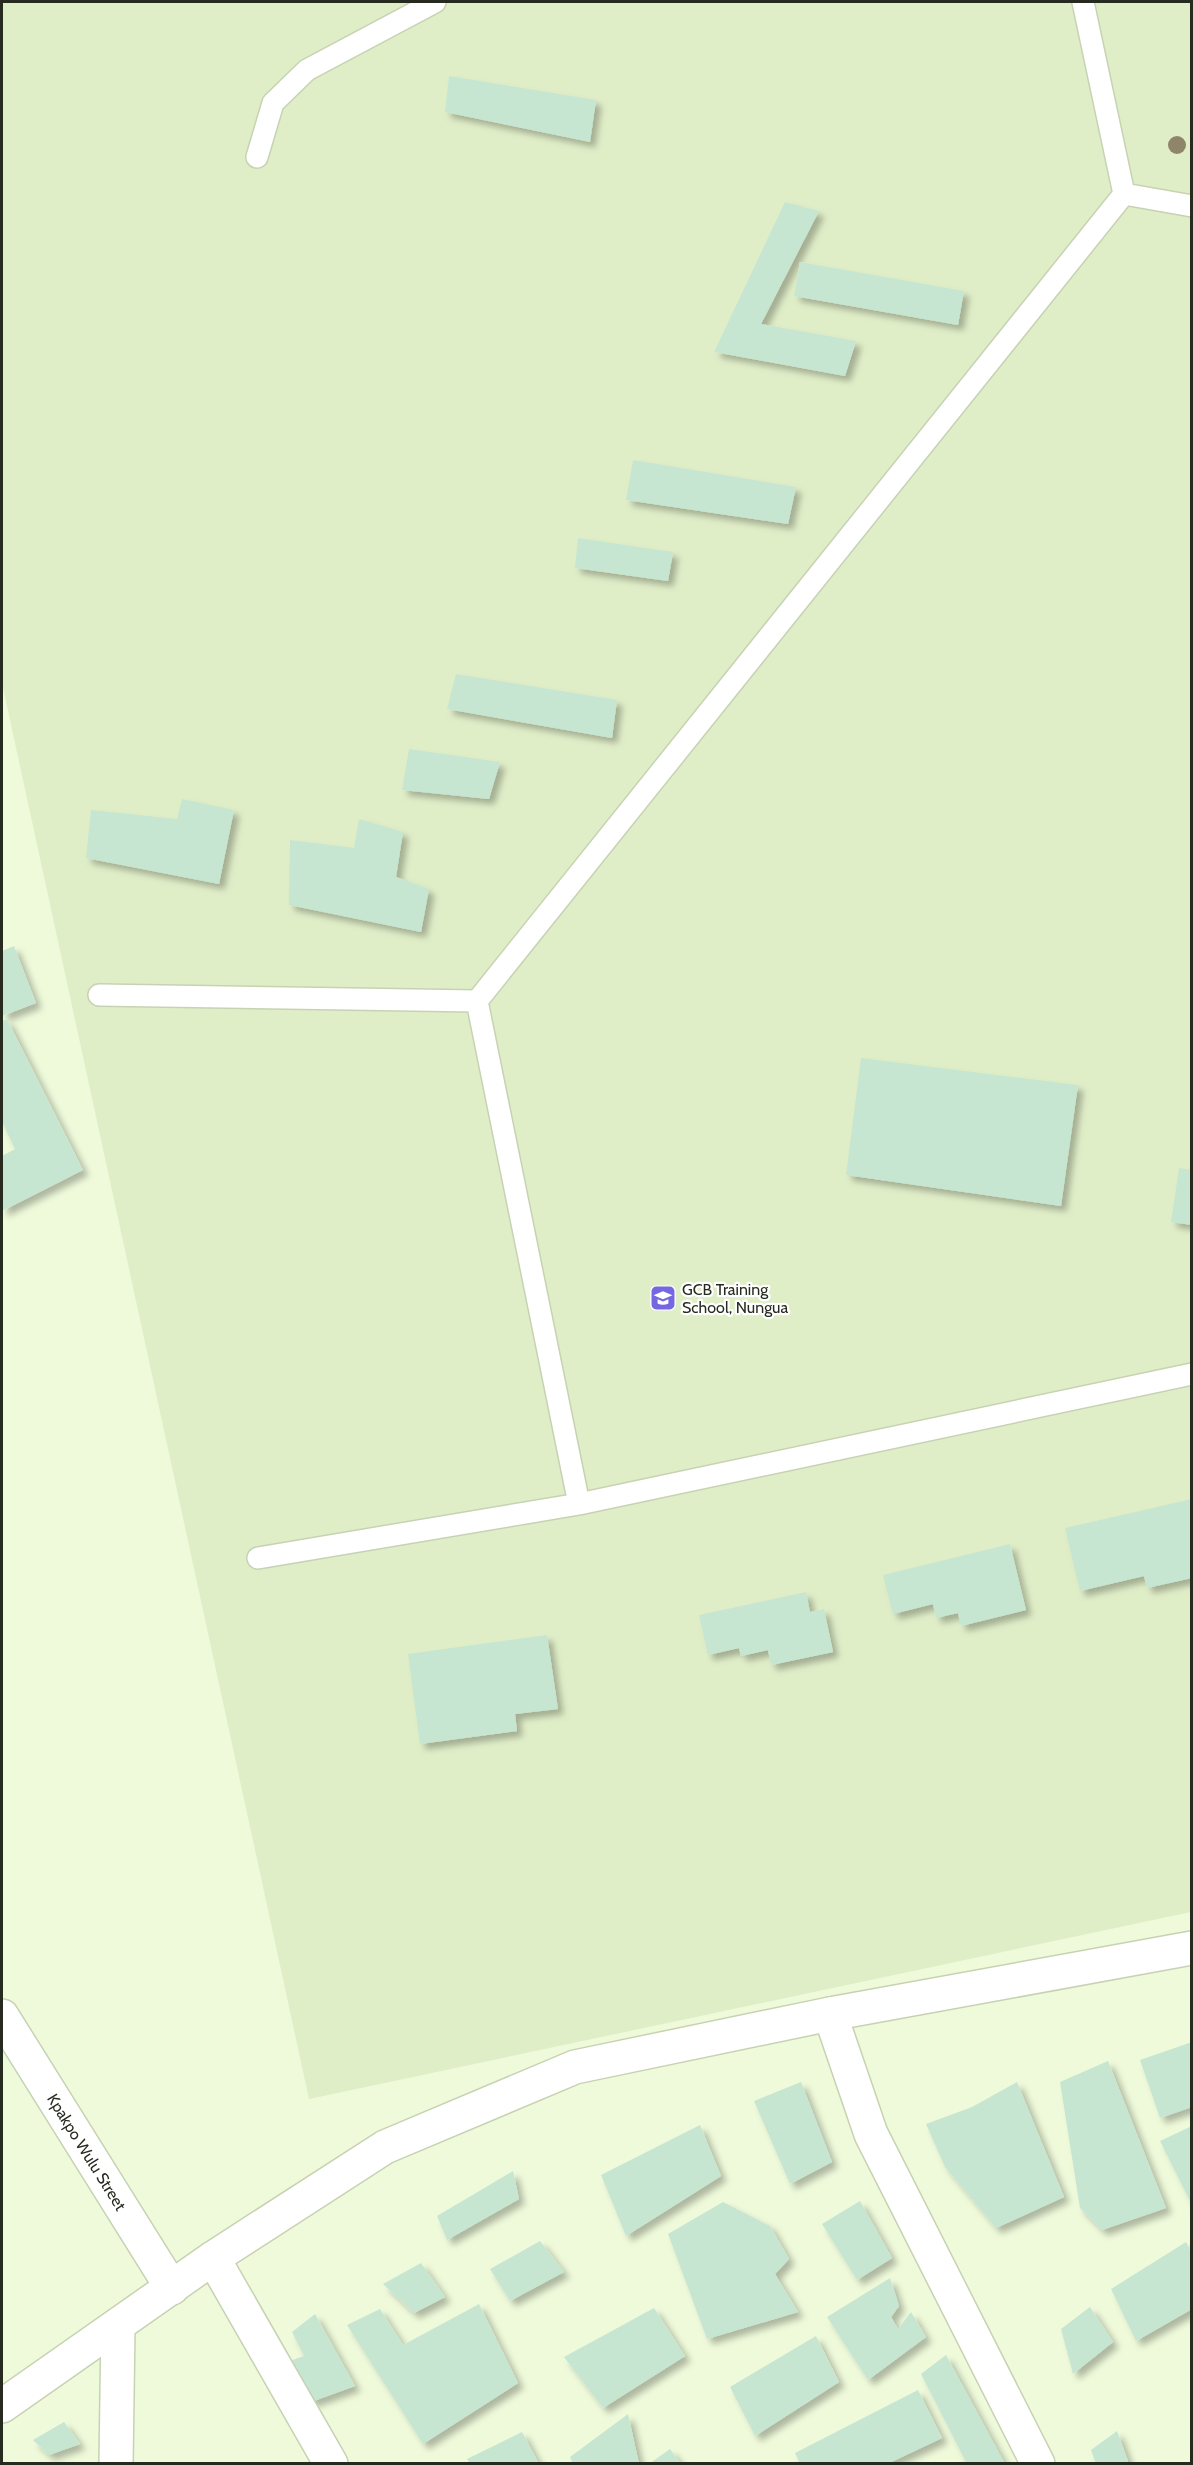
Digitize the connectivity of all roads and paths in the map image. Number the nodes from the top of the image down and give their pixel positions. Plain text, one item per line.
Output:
1 (435, 2) edge
2 (1083, 2) edge
3 (257, 157) dead end
4 (1124, 194) junction
5 (1191, 206) edge
6 (99, 995) dead end
7 (477, 1001) junction
8 (1191, 1374) edge
9 (579, 1504) junction
10 (258, 1558) dead end
11 (1191, 1948) edge
12 (830, 2014) junction
13 (2, 2016) edge
14 (213, 2258) junction
15 (172, 2288) junction
16 (118, 2326) junction
17 (2, 2406) edge
18 (116, 2463) edge
19 (331, 2463) edge
20 (1038, 2463) edge

1 - 3 lane
2 - 4 lane
4 - 5 lane
4 - 7 lane
6 - 7 lane
7 - 9 lane
8 - 9 lane
9 - 10 lane
11 - 12 street
12 - 14 street
12 - 20 street
13 - 15 street, Kpakpo Wulu Street
14 - 15 street
14 - 19 street
15 - 16 street
16 - 17 street
16 - 18 street

